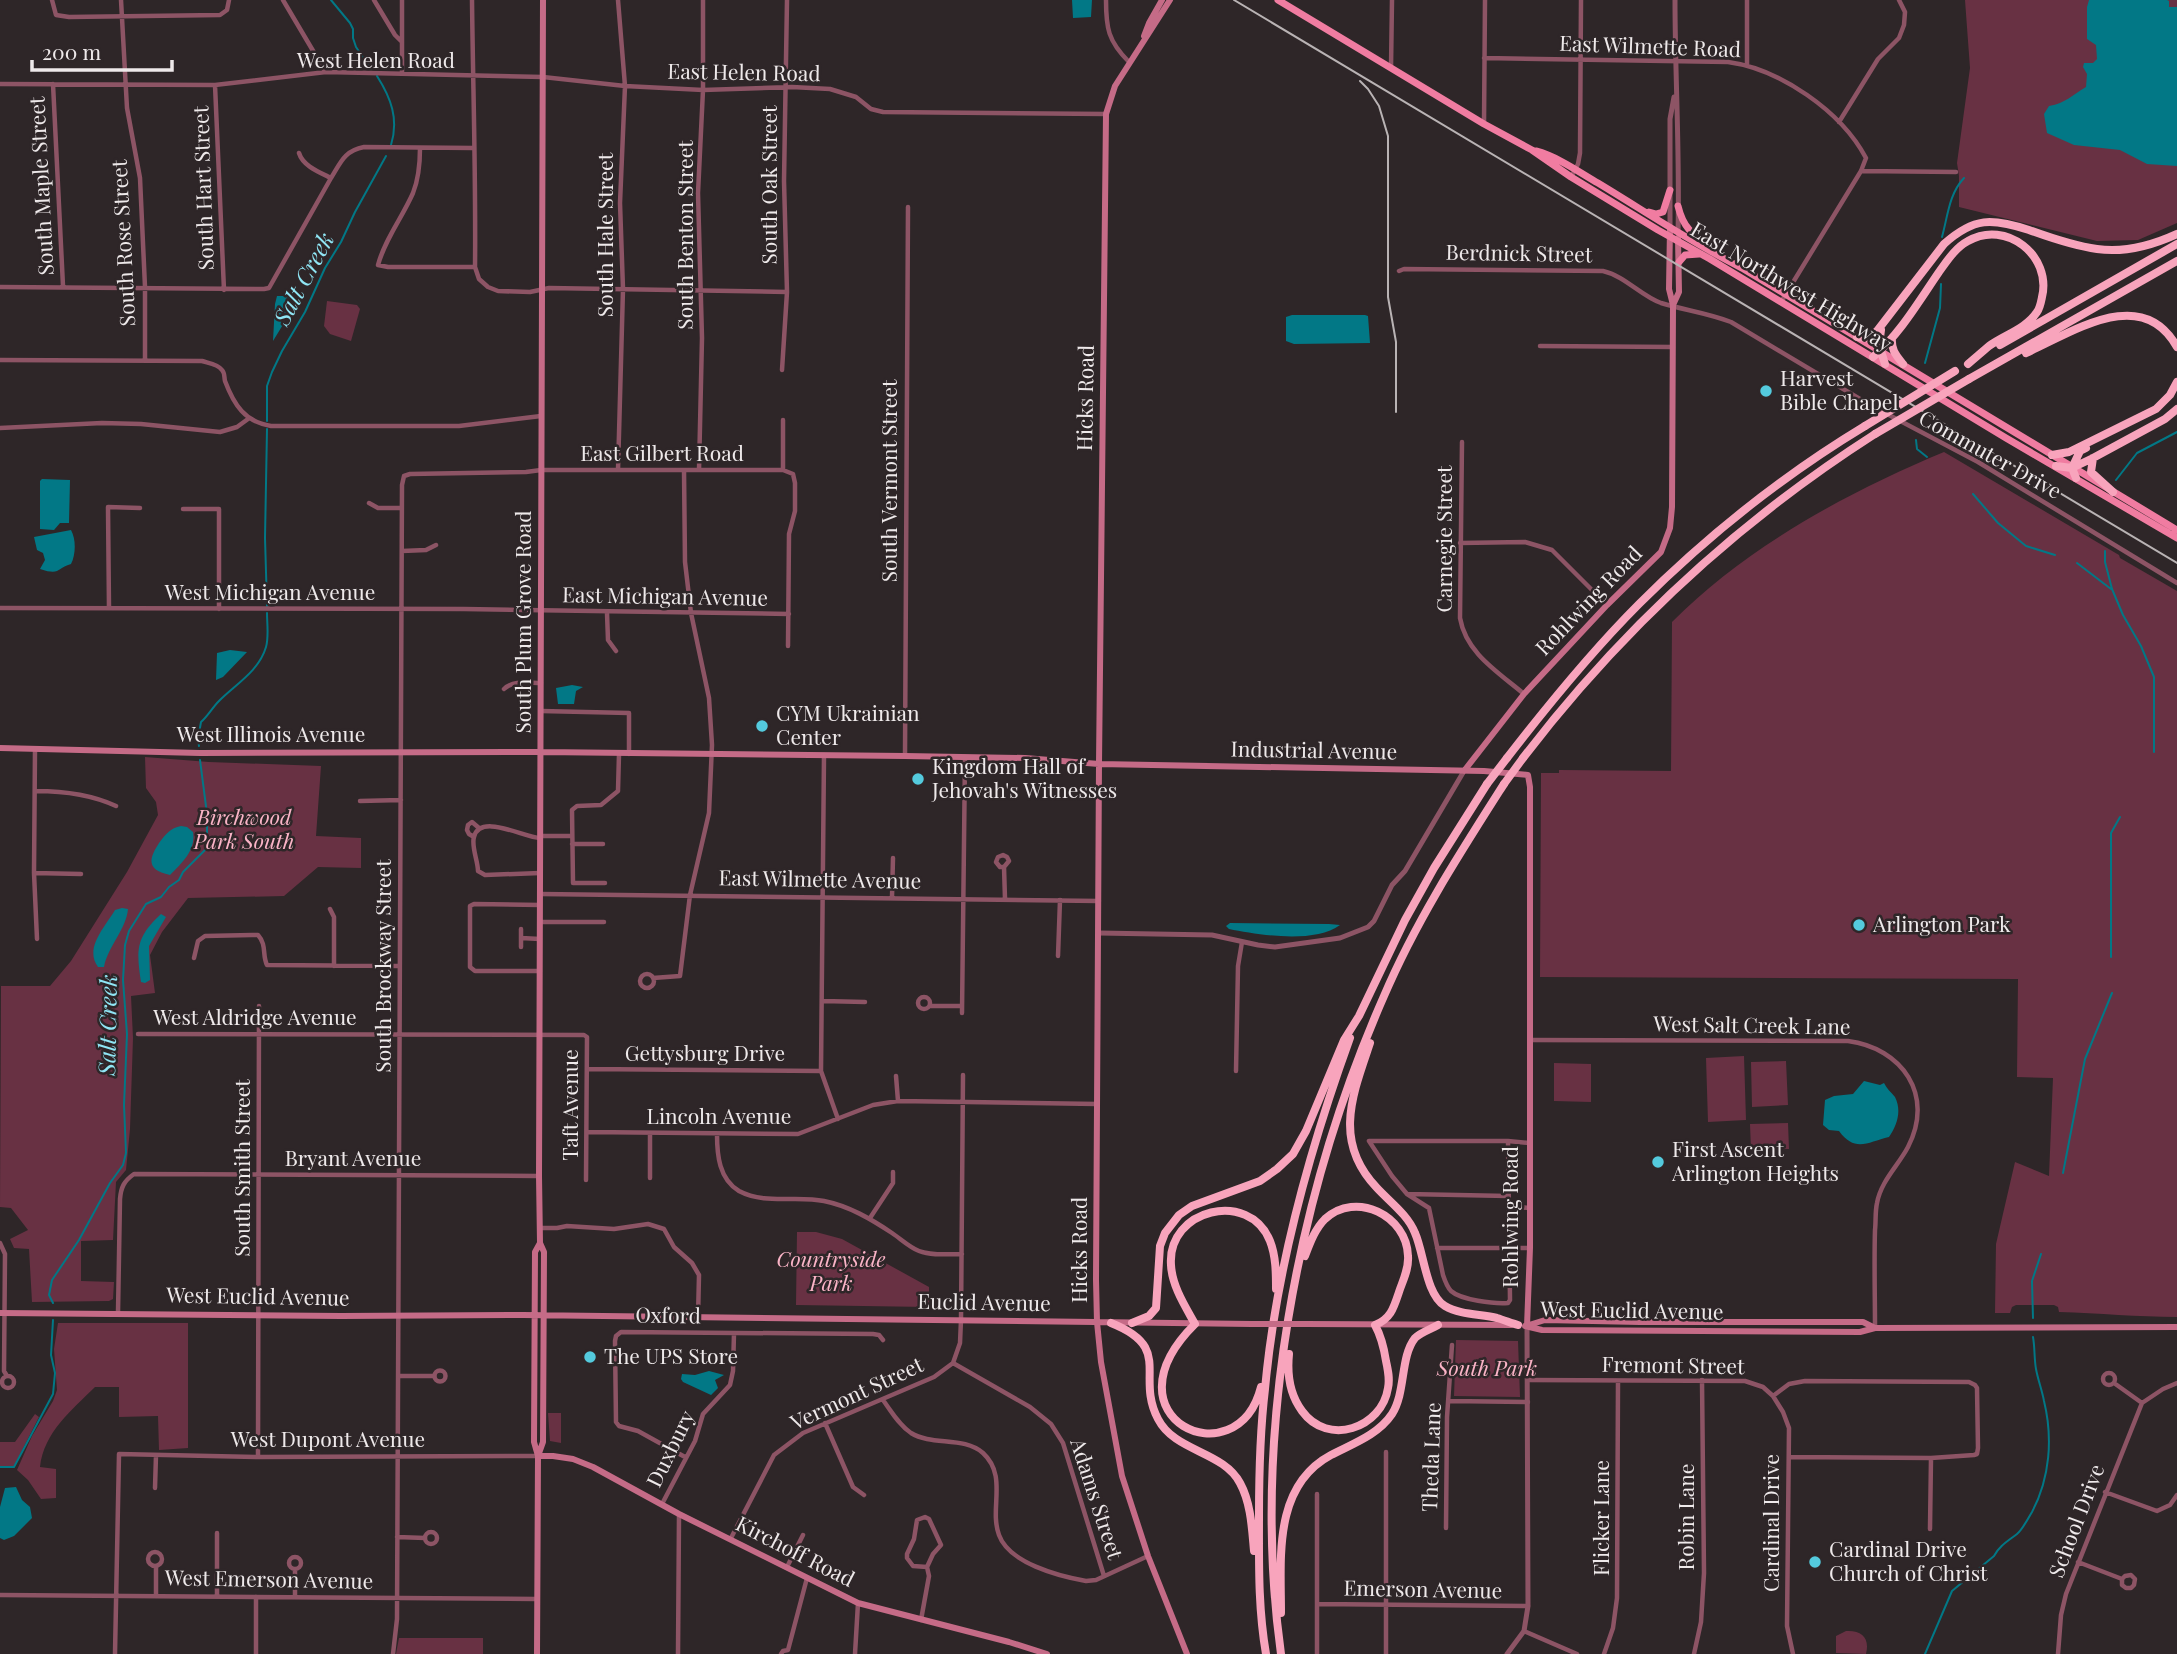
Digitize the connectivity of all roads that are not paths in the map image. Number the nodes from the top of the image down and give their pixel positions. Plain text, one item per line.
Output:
1 (52, 0) edge
2 (121, 0) edge
3 (229, 0) edge
4 (283, 0) edge
5 (374, 0) edge
6 (402, 0) edge
7 (472, 0) edge
8 (543, 0) edge
9 (618, 0) edge
10 (703, 0) edge
11 (787, 0) edge
12 (1106, 0) edge
13 (1162, 0) edge
14 (1170, 0) edge
15 (1278, 0) edge
16 (1296, 0) edge
17 (1392, 0) edge
18 (1485, 0) edge
19 (1581, 0) edge
20 (1675, 0) edge
21 (1747, 0) edge
22 (1899, 0) edge
23 (1296, 11) junction
24 (121, 16) junction
25 (1142, 41) junction
26 (402, 42) junction
27 (1484, 58) junction
28 (1580, 59) junction
29 (1675, 60) junction
30 (1129, 62) junction
31 (1747, 65) junction
32 (1391, 68) junction
33 (326, 72) junction
34 (402, 73) junction
35 (473, 76) junction
36 (543, 77) junction
37 (0, 83) edge
38 (53, 84) junction
39 (125, 85) junction
40 (215, 85) junction
41 (625, 86) junction
42 (786, 87) junction
43 (703, 90) junction
44 (1675, 90) junction
45 (1106, 114) junction
46 (1839, 122) junction
47 (1484, 124) junction
48 (420, 148) junction
49 (473, 148) junction
50 (299, 152) dead end
51 (1861, 171) junction
52 (1956, 172) dead end
53 (1573, 174) junction
54 (331, 178) junction
55 (1670, 190) junction
56 (1678, 206) junction
57 (908, 207) dead end
58 (1643, 210) junction
59 (1674, 234) junction
60 (2177, 234) edge
61 (2177, 244) edge
62 (1710, 259) junction
63 (2177, 261) edge
64 (1679, 262) junction
65 (475, 267) junction
66 (1742, 268) junction
67 (1399, 271) dead end
68 (63, 286) junction
69 (0, 287) edge
70 (145, 287) junction
71 (542, 288) junction
72 (224, 289) junction
73 (623, 289) junction
74 (701, 291) junction
75 (787, 292) junction
76 (1783, 298) junction
77 (1673, 305) junction
78 (1884, 324) junction
79 (1857, 337) junction
80 (1892, 338) junction
81 (1540, 346) dead end
82 (1673, 347) junction
83 (2177, 347) edge
84 (1876, 354) junction
85 (0, 360) edge
86 (145, 360) junction
87 (1885, 364) joint
88 (1903, 364) junction
89 (1968, 364) junction
90 (782, 370) dead end
91 (1985, 371) junction
92 (2177, 382) edge
93 (2177, 409) edge
94 (541, 416) junction
95 (248, 419) junction
96 (783, 420) dead end
97 (0, 428) edge
98 (2103, 437) junction
99 (1462, 442) dead end
100 (2052, 455) junction
101 (2093, 458) junction
102 (2056, 466) junction
103 (2072, 468) junction
104 (541, 470) junction
105 (618, 470) junction
106 (684, 470) junction
107 (699, 470) junction
108 (783, 471) junction
109 (404, 476) joint
110 (2076, 478) junction
111 (2113, 492) junction
112 (369, 503) dead end
113 (140, 508) dead end
114 (183, 509) dead end
115 (402, 509) junction
116 (2177, 530) edge
117 (2177, 538) edge
118 (1460, 543) junction
119 (436, 545) dead end
120 (402, 551) junction
121 (2177, 583) edge
122 (1608, 605) junction
123 (0, 608) edge
124 (109, 608) junction
125 (219, 609) junction
126 (402, 609) junction
127 (541, 612) junction
128 (607, 612) junction
129 (691, 613) junction
130 (789, 614) junction
131 (788, 646) dead end
132 (616, 651) dead end
133 (541, 683) junction
134 (504, 689) dead end
135 (1524, 694) junction
136 (541, 711) junction
137 (0, 748) edge
138 (35, 749) junction
139 (401, 752) junction
140 (542, 752) junction
141 (619, 754) junction
142 (712, 754) junction
143 (629, 755) junction
144 (824, 755) junction
145 (905, 756) junction
146 (965, 757) junction
147 (1099, 764) junction
148 (1464, 771) junction
149 (1528, 775) joint
150 (36, 790) junction
151 (401, 800) junction
152 (360, 801) dead end
153 (116, 806) dead end
154 (480, 828) junction
155 (572, 836) junction
156 (474, 837) junction
157 (540, 837) junction
158 (572, 844) junction
159 (603, 844) dead end
160 (893, 858) dead end
161 (1004, 867) dead end
162 (34, 873) junction
163 (540, 873) junction
164 (81, 874) dead end
165 (605, 883) dead end
166 (540, 894) junction
167 (690, 895) junction
168 (823, 896) junction
169 (892, 897) junction
170 (963, 898) junction
171 (1005, 899) junction
172 (1060, 900) junction
173 (1100, 901) junction
174 (540, 905) junction
175 (330, 909) dead end
176 (540, 922) junction
177 (604, 922) dead end
178 (521, 929) dead end
179 (1099, 933) junction
180 (521, 938) junction
181 (37, 939) dead end
182 (540, 939) junction
183 (1242, 942) junction
184 (521, 947) dead end
185 (1058, 956) dead end
186 (194, 958) dead end
187 (334, 966) junction
188 (399, 966) junction
189 (540, 971) junction
190 (653, 978) dead end
191 (1384, 994) junction
192 (823, 1002) junction
193 (865, 1002) dead end
194 (259, 1006) dead end
195 (930, 1006) dead end
196 (962, 1006) junction
197 (962, 1013) dead end
198 (1359, 1016) junction
199 (259, 1033) junction
200 (138, 1034) dead end
201 (399, 1034) junction
202 (540, 1034) junction
203 (1530, 1040) junction
204 (587, 1069) junction
205 (821, 1071) junction
206 (1236, 1071) dead end
207 (963, 1075) dead end
208 (896, 1076) dead end
209 (898, 1101) junction
210 (964, 1102) junction
211 (1097, 1104) junction
212 (838, 1119) junction
213 (587, 1132) junction
214 (650, 1133) junction
215 (717, 1134) junction
216 (1508, 1141) junction
217 (1530, 1143) junction
218 (893, 1172) dead end
219 (258, 1174) junction
220 (399, 1175) junction
221 (539, 1176) junction
222 (650, 1178) dead end
223 (586, 1180) dead end
224 (1407, 1194) junction
225 (1508, 1196) junction
226 (1509, 1206) junction
227 (1530, 1208) junction
228 (870, 1218) junction
229 (539, 1228) junction
230 (0, 1243) edge
231 (540, 1244) junction
232 (1510, 1247) junction
233 (1437, 1248) junction
234 (1530, 1248) junction
235 (962, 1254) junction
236 (1291, 1299) junction
237 (1276, 1303) junction
238 (118, 1313) junction
239 (3, 1314) edge
240 (258, 1315) junction
241 (398, 1315) junction
242 (534, 1317) junction
243 (544, 1317) junction
244 (698, 1318) junction
245 (1288, 1318) junction
246 (961, 1320) junction
247 (1097, 1322) junction
248 (1111, 1323) junction
249 (1132, 1323) junction
250 (1195, 1324) junction
251 (1375, 1325) junction
252 (1438, 1325) junction
253 (1523, 1325) junction
254 (2177, 1327) edge
255 (1875, 1328) junction
256 (734, 1333) junction
257 (883, 1340) dead end
258 (1452, 1345) dead end
259 (1268, 1357) junction
260 (2, 1362) edge
261 (953, 1363) junction
262 (6, 1376) dead end
263 (398, 1376) junction
264 (434, 1376) dead end
265 (1528, 1380) junction
266 (1702, 1380) junction
267 (1618, 1381) junction
268 (2114, 1383) dead end
269 (2177, 1384) edge
270 (1773, 1396) junction
271 (883, 1400) junction
272 (1450, 1401) junction
273 (1528, 1402) junction
274 (2142, 1403) junction
275 (825, 1423) junction
276 (1386, 1451) dead end
277 (156, 1455) junction
278 (397, 1456) junction
279 (538, 1456) junction
280 (258, 1457) junction
281 (685, 1457) junction
282 (1789, 1457) junction
283 (1931, 1458) junction
284 (155, 1488) dead end
285 (2105, 1492) junction
286 (1317, 1494) dead end
287 (864, 1495) dead end
288 (2177, 1495) edge
289 (662, 1504) junction
290 (679, 1514) junction
291 (1446, 1528) dead end
292 (1930, 1529) dead end
293 (218, 1533) dead end
294 (803, 1535) dead end
295 (397, 1537) junction
296 (425, 1538) dead end
297 (731, 1538) junction
298 (1148, 1556) junction
299 (2078, 1562) junction
300 (156, 1566) dead end
301 (787, 1567) junction
302 (927, 1567) junction
303 (295, 1569) dead end
304 (1104, 1576) junction
305 (807, 1578) junction
306 (2122, 1579) dead end
307 (1258, 1581) junction
308 (0, 1595) edge
309 (117, 1595) junction
310 (156, 1595) junction
311 (217, 1596) junction
312 (256, 1597) junction
313 (295, 1597) junction
314 (397, 1597) junction
315 (537, 1599) junction
316 (858, 1603) junction
317 (1317, 1604) junction
318 (1385, 1605) junction
319 (1528, 1606) junction
320 (921, 1620) junction
321 (1524, 1631) junction
322 (1182, 1642) junction
323 (790, 1652) edge
324 (1281, 1653) edge
325 (115, 1654) edge
326 (256, 1654) edge
327 (393, 1654) edge
328 (537, 1654) edge
329 (678, 1654) edge
330 (781, 1654) edge
331 (855, 1654) edge
332 (1047, 1654) edge
333 (1181, 1654) edge
334 (1187, 1654) edge
335 (1266, 1654) edge
336 (1317, 1654) edge
337 (1386, 1654) edge
338 (1507, 1654) edge
339 (1577, 1654) edge
340 (1604, 1654) edge
341 (1694, 1654) edge
342 (1793, 1654) edge
343 (2058, 1654) edge

1 - 24 street
2 - 24 street, South Rose Street
3 - 24 street
4 - 33 street
5 - 26 street
6 - 26 street
7 - 35 street
8 - 36 main road, South Plum Grove Road
9 - 41 street, South Hale Street
10 - 43 street, South Benton Street
11 - 42 street, South Oak Street
12 - 30 street
13 - 25 main road, Hicks Road
14 - 25 main road, Hicks Road
15 - 23 main road, East Northwest Highway
16 - 23 street
17 - 32 street
18 - 27 street
19 - 28 street
20 - 29 street
21 - 31 street
22 - 46 street
23 - 32 main road, East Northwest Highway
24 - 39 street, South Rose Street
25 - 30 main road, Hicks Road
26 - 34 street
27 - 28 street, East Wilmette Road
27 - 47 street
28 - 29 street, East Wilmette Road
28 - 53 street
29 - 31 street, East Wilmette Road
29 - 44 street
30 - 45 main road, Hicks Road
31 - 46 street, East Wilmette Road
32 - 47 main road, East Northwest Highway
33 - 34 street, West Helen Road
33 - 40 street, West Helen Road
34 - 35 street, West Helen Road
35 - 36 street, West Helen Road
35 - 49 street
36 - 41 street, East Helen Road
36 - 71 main road, South Plum Grove Road
37 - 38 street, West Helen Road
38 - 39 street, West Helen Road
38 - 68 street, South Maple Street
39 - 40 street, West Helen Road
39 - 70 street, South Rose Street
40 - 72 street, South Hart Street
41 - 43 street, East Helen Road
41 - 73 street, South Hale Street
42 - 43 street, East Helen Road
42 - 45 street, East Helen Road
42 - 75 street, South Oak Street
43 - 74 street, South Benton Street
44 - 55 street
44 - 56 street
45 - 147 main road, Hicks Road
46 - 51 street, East Wilmette Road
47 - 53 main road, East Northwest Highway
48 - 49 street
48 - 54 street
48 - 65 street
49 - 65 street
50 - 54 street
51 - 52 street
51 - 76 street
53 - 58 main road, East Northwest Highway
53 - 59 main road, East Northwest Highway
54 - 72 street
55 - 58 main road
55 - 59 street
56 - 59 street
56 - 66 main road
57 - 145 street, South Vermont Street
58 - 59 main road, East Northwest Highway
59 - 62 main road, East Northwest Highway
59 - 64 main road, Rohlwing Road
59 - 66 main road, East Northwest Highway
59 - 77 main road, Rohlwing Road
60 - 78 highway
61 - 89 highway
62 - 64 main road
62 - 76 main road, East Northwest Highway
63 - 91 highway
64 - 77 main road, Rohlwing Road
65 - 71 street
66 - 76 main road, East Northwest Highway
67 - 77 street, Berdnick Street
68 - 69 street
68 - 70 street
70 - 72 street
70 - 86 street, South Rose Street
71 - 73 street
71 - 94 main road, South Plum Grove Road
73 - 74 street
73 - 105 street, South Hale Street
74 - 75 street
74 - 107 street, South Benton Street
75 - 90 street, South Oak Street
76 - 79 main road, East Northwest Highway
76 - 84 main road, East Northwest Highway
77 - 82 main road, Rohlwing Road
77 - 121 street, Commuter Drive
78 - 79 highway
78 - 84 highway
79 - 84 main road, East Northwest Highway
80 - 84 highway
80 - 88 highway
80 - 89 highway
81 - 82 street
82 - 122 main road, Rohlwing Road
83 - 91 highway
84 - 87 highway
84 - 88 main road, East Northwest Highway
85 - 86 street
86 - 95 street
87 - 102 main road, East Northwest Highway
88 - 100 main road, East Northwest Highway
89 - 198 highway, bridge
91 - 191 highway, bridge
92 - 98 highway
93 - 101 highway
94 - 95 street
94 - 104 main road, South Plum Grove Road
95 - 97 street
96 - 108 street
98 - 100 highway
98 - 103 highway
99 - 118 street, Carnegie Street
100 - 103 main road, East Northwest Highway
101 - 103 highway
101 - 111 highway
102 - 103 highway
102 - 110 main road, East Northwest Highway
103 - 110 highway
103 - 111 main road, East Northwest Highway
104 - 105 street, East Gilbert Road
104 - 109 street, East Gilbert Road
104 - 127 main road, South Plum Grove Road
105 - 106 street, East Gilbert Road
106 - 107 street, East Gilbert Road
106 - 129 street
107 - 108 street, East Gilbert Road
108 - 130 street
109 - 115 street, South Brockway Street
110 - 117 main road, East Northwest Highway
111 - 116 main road, East Northwest Highway
112 - 115 street
113 - 124 street
114 - 125 street
115 - 120 street, South Brockway Street
118 - 122 street
118 - 135 street, Carnegie Street
119 - 120 street
120 - 126 street, South Brockway Street
122 - 135 main road, Rohlwing Road
123 - 124 street, West Michigan Avenue
124 - 125 street, West Michigan Avenue
125 - 126 street, West Michigan Avenue
126 - 127 street, West Michigan Avenue
126 - 139 street, South Brockway Street
127 - 128 street, East Michigan Avenue
127 - 133 main road, South Plum Grove Road
128 - 129 street, East Michigan Avenue
128 - 132 street
129 - 130 street, East Michigan Avenue
129 - 142 street
130 - 131 street
133 - 134 street
133 - 136 main road, South Plum Grove Road
135 - 148 main road, Rohlwing Road
136 - 140 main road, South Plum Grove Road
136 - 143 street
137 - 138 main road, West Illinois Avenue
138 - 139 main road, West Illinois Avenue
138 - 150 street
139 - 140 main road, West Illinois Avenue
139 - 151 street, South Brockway Street
140 - 141 main road, West Illinois Avenue
140 - 157 main road, South Plum Grove Road
141 - 143 main road, West Illinois Avenue
141 - 155 street
142 - 143 main road, West Illinois Avenue
142 - 144 main road, West Illinois Avenue
142 - 167 street
144 - 145 main road, Industrial Avenue
144 - 168 street
145 - 146 main road, Industrial Avenue
146 - 147 main road, Industrial Avenue
146 - 170 street
147 - 148 main road, Industrial Avenue
147 - 173 main road, Hicks Road
148 - 149 main road, Industrial Avenue
148 - 183 street
149 - 203 main road, Rohlwing Road
150 - 153 street
150 - 162 street
151 - 152 street
151 - 188 street, South Brockway Street
154 - 156 street
154 - 156 street
154 - 157 street
155 - 157 street
155 - 158 street
156 - 163 street
157 - 163 main road, South Plum Grove Road
158 - 159 street
158 - 165 street
160 - 169 street
161 - 171 street
162 - 164 street
162 - 181 street
163 - 166 main road, South Plum Grove Road
166 - 167 street, East Wilmette Avenue
166 - 174 main road, South Plum Grove Road
167 - 168 street, East Wilmette Avenue
167 - 190 street
168 - 169 street, East Wilmette Avenue
168 - 192 street
169 - 170 street, East Wilmette Avenue
170 - 171 street, East Wilmette Avenue
170 - 196 street
171 - 172 street, East Wilmette Avenue
172 - 173 street, East Wilmette Avenue
172 - 185 street
173 - 179 main road, Hicks Road
174 - 176 main road, South Plum Grove Road
174 - 189 street
175 - 187 street
176 - 177 street
176 - 182 main road, South Plum Grove Road
178 - 180 street
179 - 183 street
179 - 211 main road, Hicks Road
180 - 182 street
180 - 184 street
182 - 189 main road, South Plum Grove Road
183 - 206 street
186 - 187 street
187 - 188 street
188 - 201 street, South Brockway Street
189 - 202 main road, South Plum Grove Road
191 - 236 highway
191 - 253 highway
192 - 193 street
192 - 205 street
194 - 199 street, South Smith Street
195 - 196 street
196 - 197 street
198 - 237 highway
198 - 249 highway
199 - 200 street, West Aldridge Avenue
199 - 201 street, West Aldridge Avenue
199 - 219 street, South Smith Street
201 - 202 street, West Aldridge Avenue
201 - 220 street, South Brockway Street
202 - 204 street, Taft Avenue
202 - 221 main road, South Plum Grove Road
203 - 217 main road, Rohlwing Road
203 - 255 street, West Salt Creek Lane
204 - 205 street, Gettysburg Drive
204 - 213 street, Taft Avenue
205 - 212 street
207 - 210 street, Vermont Street
208 - 209 street
209 - 210 street, Lincoln Avenue
209 - 212 street, Lincoln Avenue
210 - 211 street, Lincoln Avenue
210 - 235 street, Vermont Street
211 - 247 main road, Hicks Road
212 - 215 street, Lincoln Avenue
213 - 214 street, Lincoln Avenue
213 - 223 street, Taft Avenue
214 - 215 street, Lincoln Avenue
214 - 222 street
215 - 228 street
216 - 217 street
216 - 224 street
216 - 225 street
217 - 227 main road, Rohlwing Road
218 - 228 street
219 - 220 street, Bryant Avenue
219 - 238 street, Bryant Avenue
219 - 240 street, South Smith Street
220 - 221 street, Bryant Avenue
220 - 241 street, South Brockway Street
221 - 229 main road, South Plum Grove Road
224 - 225 street
224 - 233 street
225 - 226 street
226 - 227 street
226 - 232 street
227 - 234 main road, Rohlwing Road
228 - 235 street
229 - 231 main road, South Plum Grove Road
229 - 244 street
230 - 239 street
231 - 242 main road, South Plum Grove Road
231 - 243 main road, South Plum Grove Road
232 - 233 street
232 - 233 street
232 - 234 street
234 - 253 main road, Rohlwing Road
235 - 246 street, Vermont Street
236 - 245 highway
236 - 251 highway
237 - 250 highway
237 - 259 highway
238 - 239 main road
238 - 240 main road, West Euclid Avenue
239 - 260 street
240 - 241 main road, West Euclid Avenue
240 - 280 street, South Smith Street
241 - 242 main road, Euclid Avenue
241 - 263 street, South Brockway Street
242 - 243 main road, Euclid Avenue
242 - 279 main road, South Plum Grove Road
243 - 244 main road, Euclid Avenue
243 - 279 main road, South Plum Grove Road
244 - 246 main road, Euclid Avenue
245 - 251 highway
245 - 324 highway
246 - 247 main road, Euclid Avenue
246 - 261 street, Vermont Street
247 - 248 main road, Euclid Avenue
247 - 298 main road, Hicks Road
248 - 249 main road, Euclid Avenue
248 - 307 highway
249 - 250 main road, Euclid Avenue
250 - 251 main road, Euclid Avenue, bridge
250 - 259 highway
251 - 252 main road, Euclid Avenue
252 - 253 main road, Euclid Avenue
252 - 324 highway
253 - 255 main road, West Euclid Avenue
253 - 265 street, Rohlwing Road
254 - 255 main road, West Euclid Avenue
256 - 257 street, Oxford
256 - 281 street, Duxbury
256 - 281 street, Oxford
258 - 272 street, Theda Lane
259 - 307 highway
260 - 262 street
261 - 271 street, Vermont Street
261 - 304 street, Adams Street
263 - 264 street
263 - 278 street, South Brockway Street
265 - 267 street, Fremont Street
265 - 273 street, Rohlwing Road
266 - 267 street, Fremont Street
266 - 270 street, Fremont Street
266 - 341 street, Robin Lane
267 - 340 street, Flicker Lane
268 - 274 street
269 - 274 street
270 - 282 street, Cardinal Drive
270 - 283 street
271 - 275 street, Vermont Street
271 - 304 street
272 - 273 street
272 - 291 street, Theda Lane
273 - 319 street, Rohlwing Road
274 - 285 street, School Drive
275 - 287 street
275 - 297 street, Vermont Street
276 - 318 street
277 - 280 street, West Dupont Avenue
277 - 284 street
277 - 309 street, West Dupont Avenue
278 - 279 street, West Dupont Avenue
278 - 280 street, West Dupont Avenue
278 - 295 street, South Brockway Street
279 - 289 main road, Kirchoff Road
279 - 315 main road, South Plum Grove Road
281 - 289 street, Duxbury
282 - 283 street
282 - 342 street, Cardinal Drive
283 - 292 street
285 - 288 street
285 - 299 street, School Drive
286 - 317 street
289 - 290 main road, Kirchoff Road
290 - 297 main road, Kirchoff Road
290 - 329 street
293 - 311 street
294 - 301 street
295 - 296 street
295 - 314 street, South Brockway Street
297 - 301 main road, Kirchoff Road
298 - 304 street
298 - 322 main road, Hicks Road
299 - 306 street
299 - 343 street, School Drive
300 - 310 street
301 - 305 main road, Kirchoff Road
302 - 302 street
302 - 320 street
303 - 313 street
305 - 316 main road, Kirchoff Road
305 - 323 street
307 - 335 highway
308 - 309 street, West Emerson Avenue
309 - 310 street, West Emerson Avenue
309 - 325 street
310 - 311 street, West Emerson Avenue
311 - 312 street, West Emerson Avenue
312 - 313 street, West Emerson Avenue
312 - 326 street
313 - 314 street, West Emerson Avenue
314 - 315 street, West Emerson Avenue
314 - 327 street, South Brockway Street
315 - 328 main road, South Plum Grove Road
316 - 320 main road, Kirchoff Road
316 - 331 street
317 - 318 street, Emerson Avenue
317 - 336 street
318 - 319 street, Emerson Avenue
318 - 337 street
319 - 321 street, Rohlwing Road
320 - 332 main road, Kirchoff Road
321 - 338 street, Rohlwing Road
321 - 339 street
322 - 333 main road
322 - 334 main road, Hicks Road
323 - 330 street

